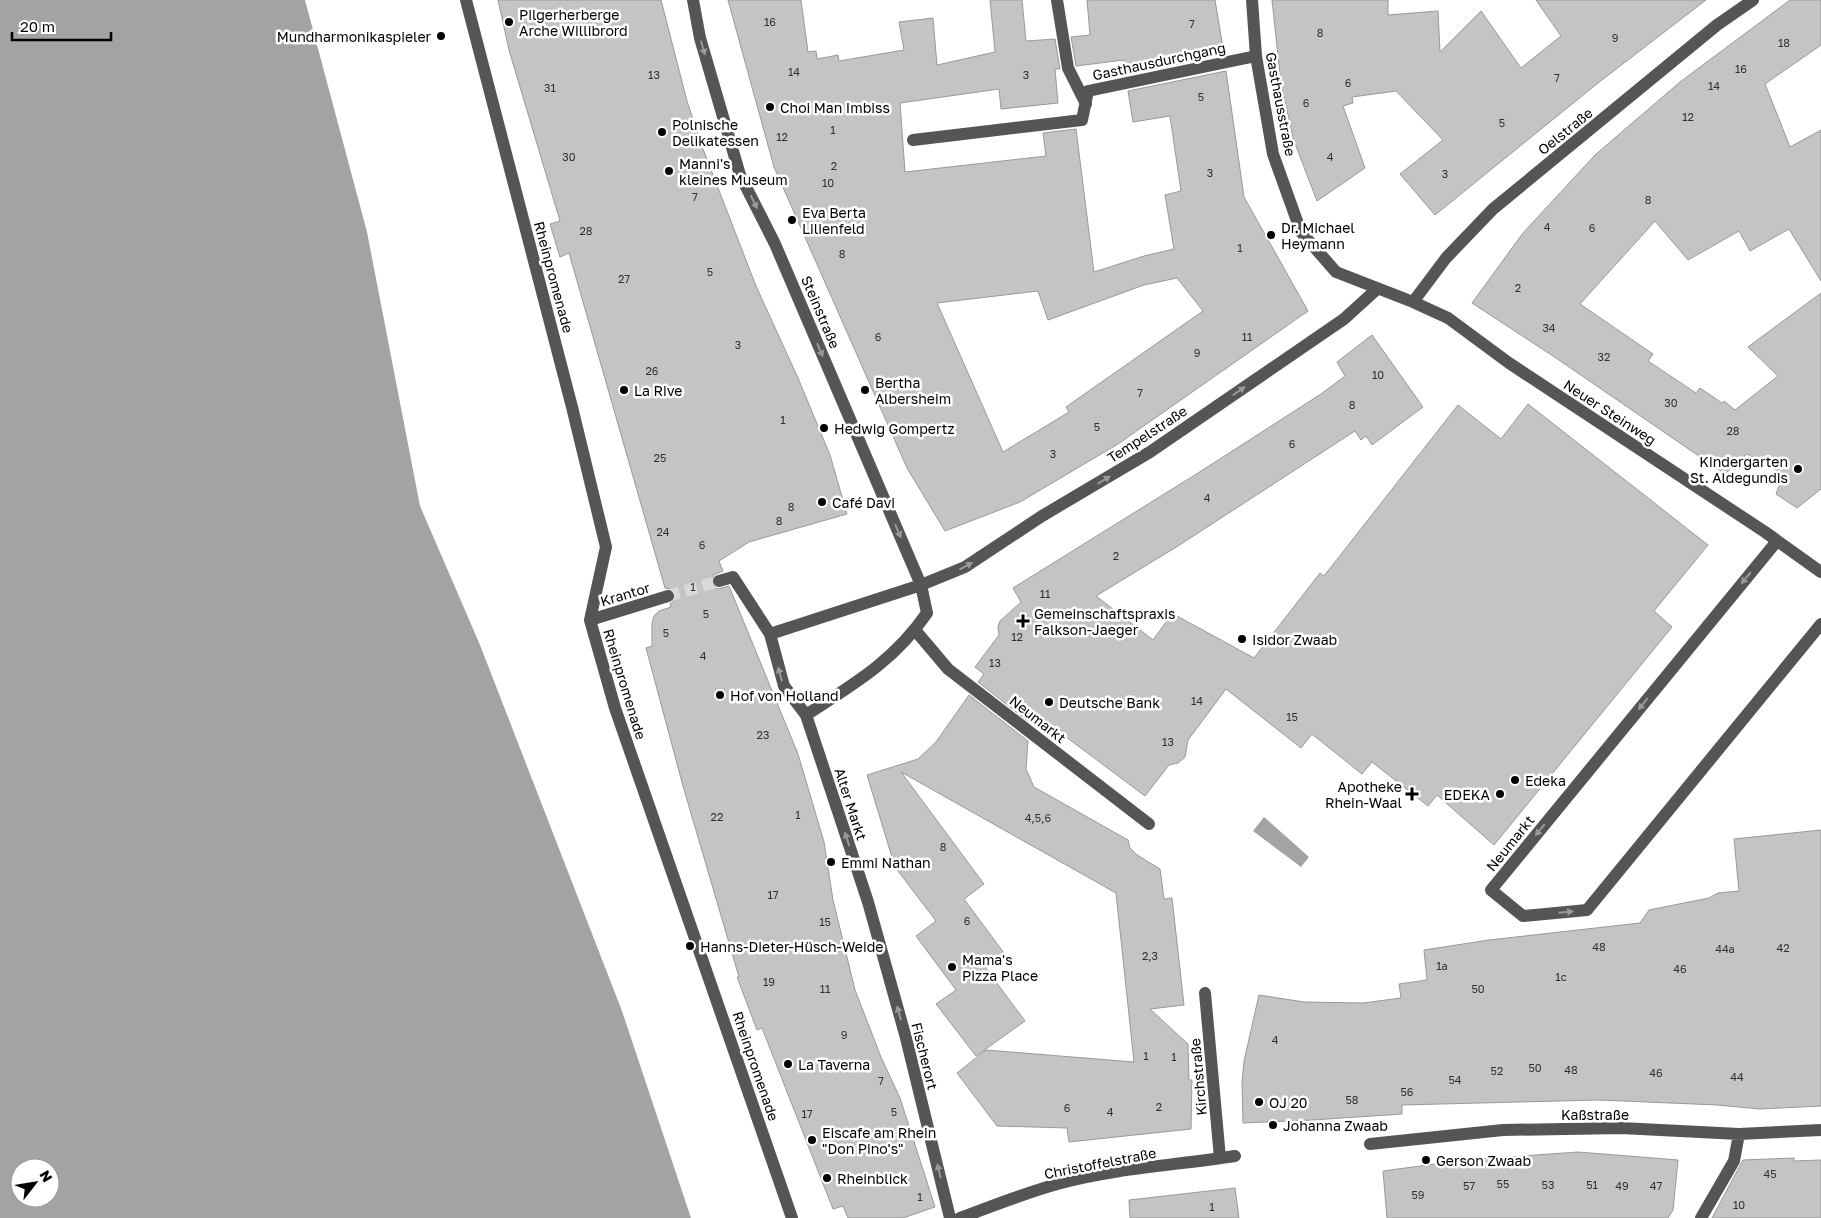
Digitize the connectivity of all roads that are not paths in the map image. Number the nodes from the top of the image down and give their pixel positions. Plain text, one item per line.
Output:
1 (466, 0) edge
2 (692, 0) edge
3 (1057, 0) edge
4 (1252, 0) edge
5 (1752, 0) edge
6 (1256, 56) junction
7 (1086, 104) junction
8 (914, 140) dead end
9 (1377, 289) junction
10 (1413, 302) junction
11 (1777, 540) junction
12 (1821, 572) edge
13 (719, 580) tunnel mouth
14 (921, 585) junction
15 (668, 596) tunnel mouth
16 (590, 620) junction
17 (1821, 624) edge
18 (915, 630) junction
19 (770, 634) junction
20 (806, 715) junction
21 (1149, 824) dead end
22 (868, 902) joint
23 (1205, 993) dead end
24 (1821, 1130) edge
25 (1739, 1134) junction
26 (1370, 1144) dead end
27 (1235, 1156) dead end
28 (1220, 1158) junction
29 (792, 1218) edge
30 (950, 1218) edge
31 (960, 1218) edge
32 (1701, 1218) edge

1 - 16 street, Rheinpromenade
2 -> 14 street, Steinstraße
3 - 7 street
4 - 6 street, Gasthausstraße
5 - 10 street, Oelstraße
6 - 7 street, Gasthausdurchgang
6 - 9 street, Gasthausstraße
7 - 8 street, Gasthausdurchgang
9 - 10 street, Neuer Steinweg
14 -> 9 street, Tempelstraße
10 - 11 street, Neuer Steinweg
11 - 12 street, Neuer Steinweg
11 -> 17 street, Neumarkt
13 - 19 street, Alter Markt
14 - 18 street, Steinstraße
14 - 19 street
15 - 16 street, Krantor
16 - 29 street, Rheinpromenade
18 - 20 street
18 - 21 street, Neumarkt
20 -> 19 street, Alter Markt
22 -> 20 street, Alter Markt
30 -> 22 street, Fischerort
23 - 28 street, Kirchstraße
24 - 25 street, Kaßstraße
25 - 26 street, Kaßstraße
25 - 32 street
27 - 28 street
28 - 31 street, Christoffelstraße

